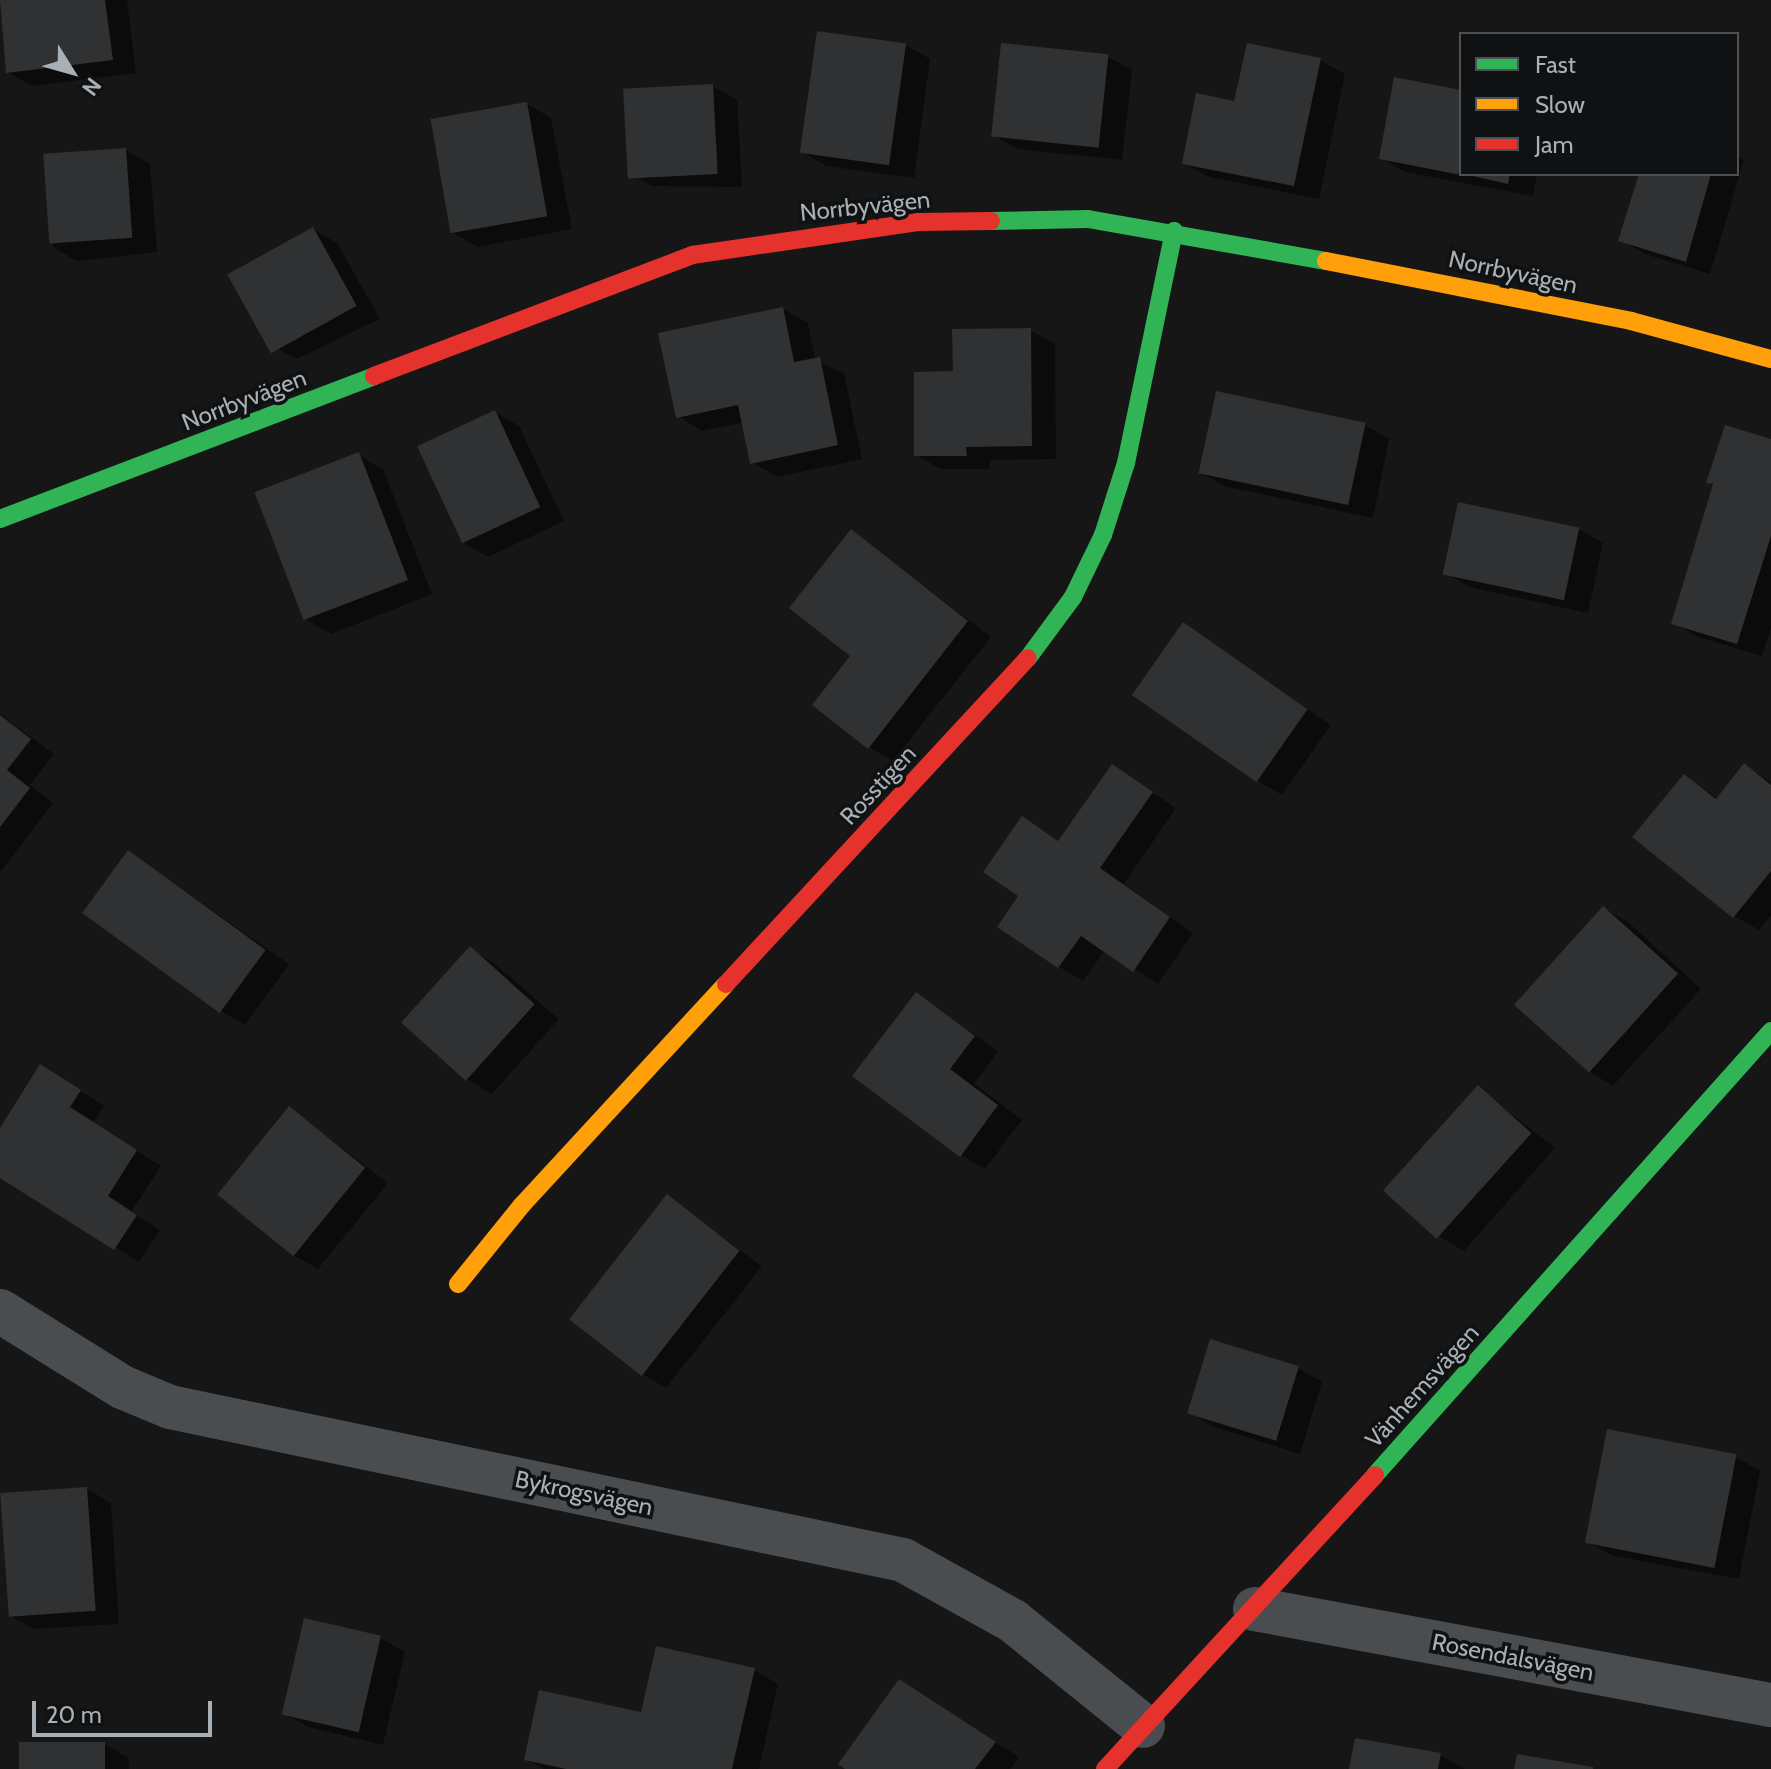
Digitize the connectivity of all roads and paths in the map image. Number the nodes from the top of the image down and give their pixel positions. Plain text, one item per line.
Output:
1 (1174, 231) junction
2 (1771, 359) edge
3 (0, 519) edge
4 (1771, 1031) edge
5 (458, 1284) dead end
6 (0, 1311) edge
7 (1255, 1609) junction
8 (1771, 1705) edge
9 (1143, 1726) junction
10 (1105, 1769) edge

1 - 2 street, Norrbyvägen
1 - 3 street, Norrbyvägen
1 - 5 street, Rosstigen
4 - 7 street, Vänhemsvägen
6 - 9 street, Bykrogsvägen
7 - 8 street, Rosendalsvägen
7 - 9 street, Vänhemsvägen
9 - 10 street, Vänhemsvägen

